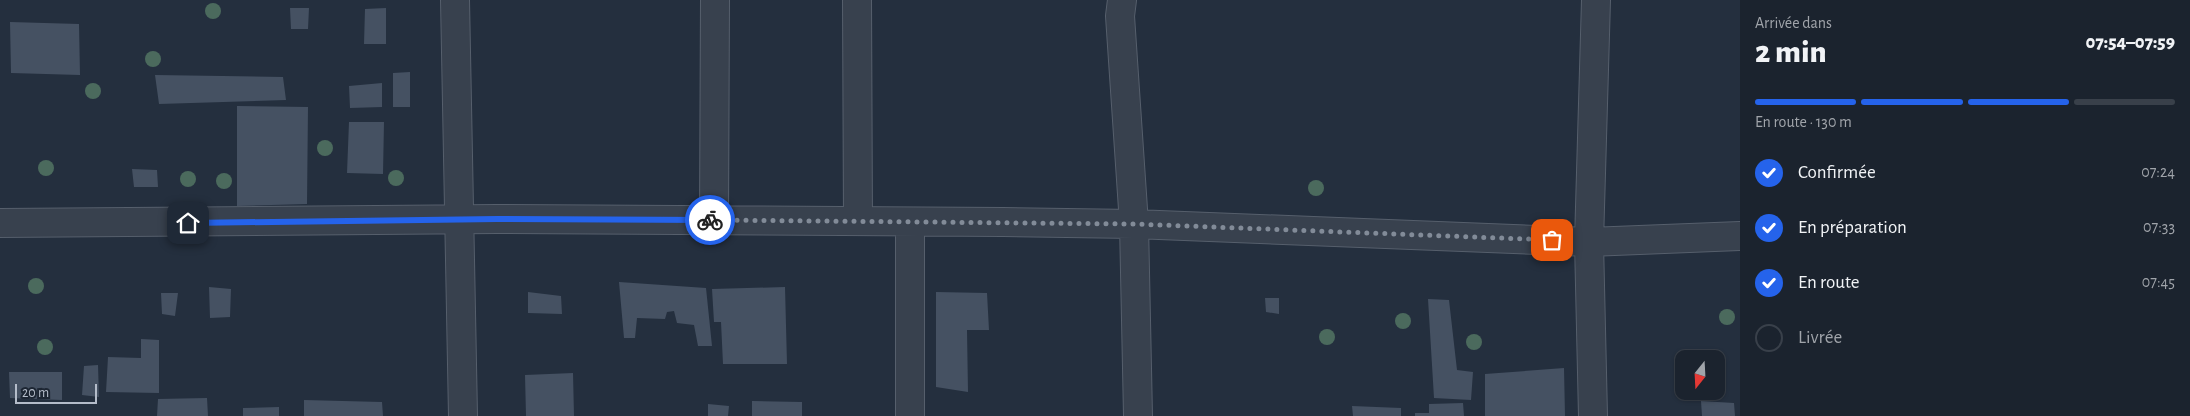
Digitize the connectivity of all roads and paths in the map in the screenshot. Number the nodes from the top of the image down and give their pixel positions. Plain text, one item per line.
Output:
1 (455, 0) edge
2 (715, 0) edge
3 (857, 0) edge
4 (1122, 0) edge
5 (1596, 0) edge
6 (459, 220) junction
7 (714, 220) junction
8 (858, 221) junction
9 (910, 222) junction
10 (0, 223) edge
11 (1134, 224) junction
12 (1740, 236) edge
13 (1589, 242) junction
14 (463, 416) edge
15 (910, 416) edge
16 (1138, 416) edge
17 (1593, 416) edge

1 - 6 street
2 - 7 street
3 - 8 street
4 - 11 street
5 - 13 street
6 - 7 street
6 - 10 street
6 - 14 street
7 - 8 street
8 - 9 street
9 - 11 street
9 - 15 street
11 - 13 street
11 - 16 street
12 - 13 street
13 - 17 street

